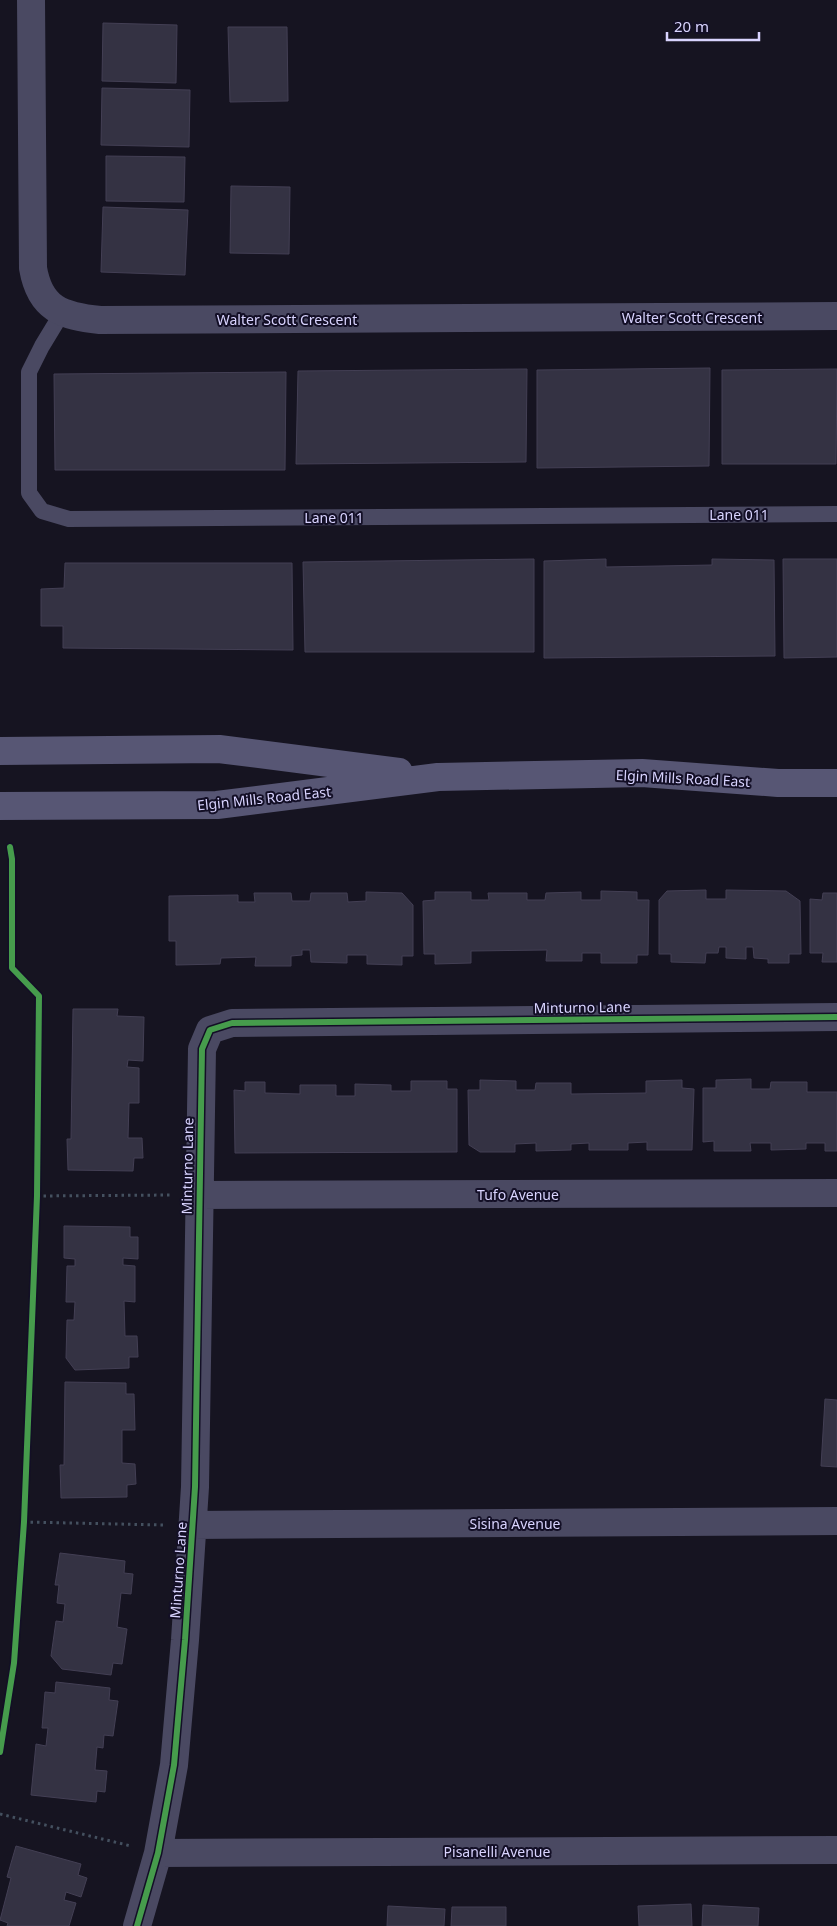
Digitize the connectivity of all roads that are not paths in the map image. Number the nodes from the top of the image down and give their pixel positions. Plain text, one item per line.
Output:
1 (31, 0) edge
2 (62, 314) junction
3 (837, 316) edge
4 (837, 514) edge
5 (0, 751) edge
6 (438, 777) junction
7 (837, 784) edge
8 (0, 806) edge
9 (837, 1017) edge
10 (837, 1193) edge
11 (199, 1195) junction
12 (837, 1521) edge
13 (193, 1525) junction
14 (837, 1850) edge
15 (158, 1853) junction
16 (137, 1926) edge

1 - 2 street
2 - 3 street, Walter Scott Crescent
2 - 4 lane, Lane 011
5 - 6 main road, Elgin Mills Road East
6 - 7 main road, Elgin Mills Road East
6 - 8 main road, Elgin Mills Road East
9 - 11 street, Minturno Lane
10 - 11 street, Tufo Avenue
11 - 13 street, Minturno Lane
12 - 13 street, Sisina Avenue
13 - 15 street, Minturno Lane
14 - 15 street, Pisanelli Avenue
15 - 16 street, Minturno Lane

